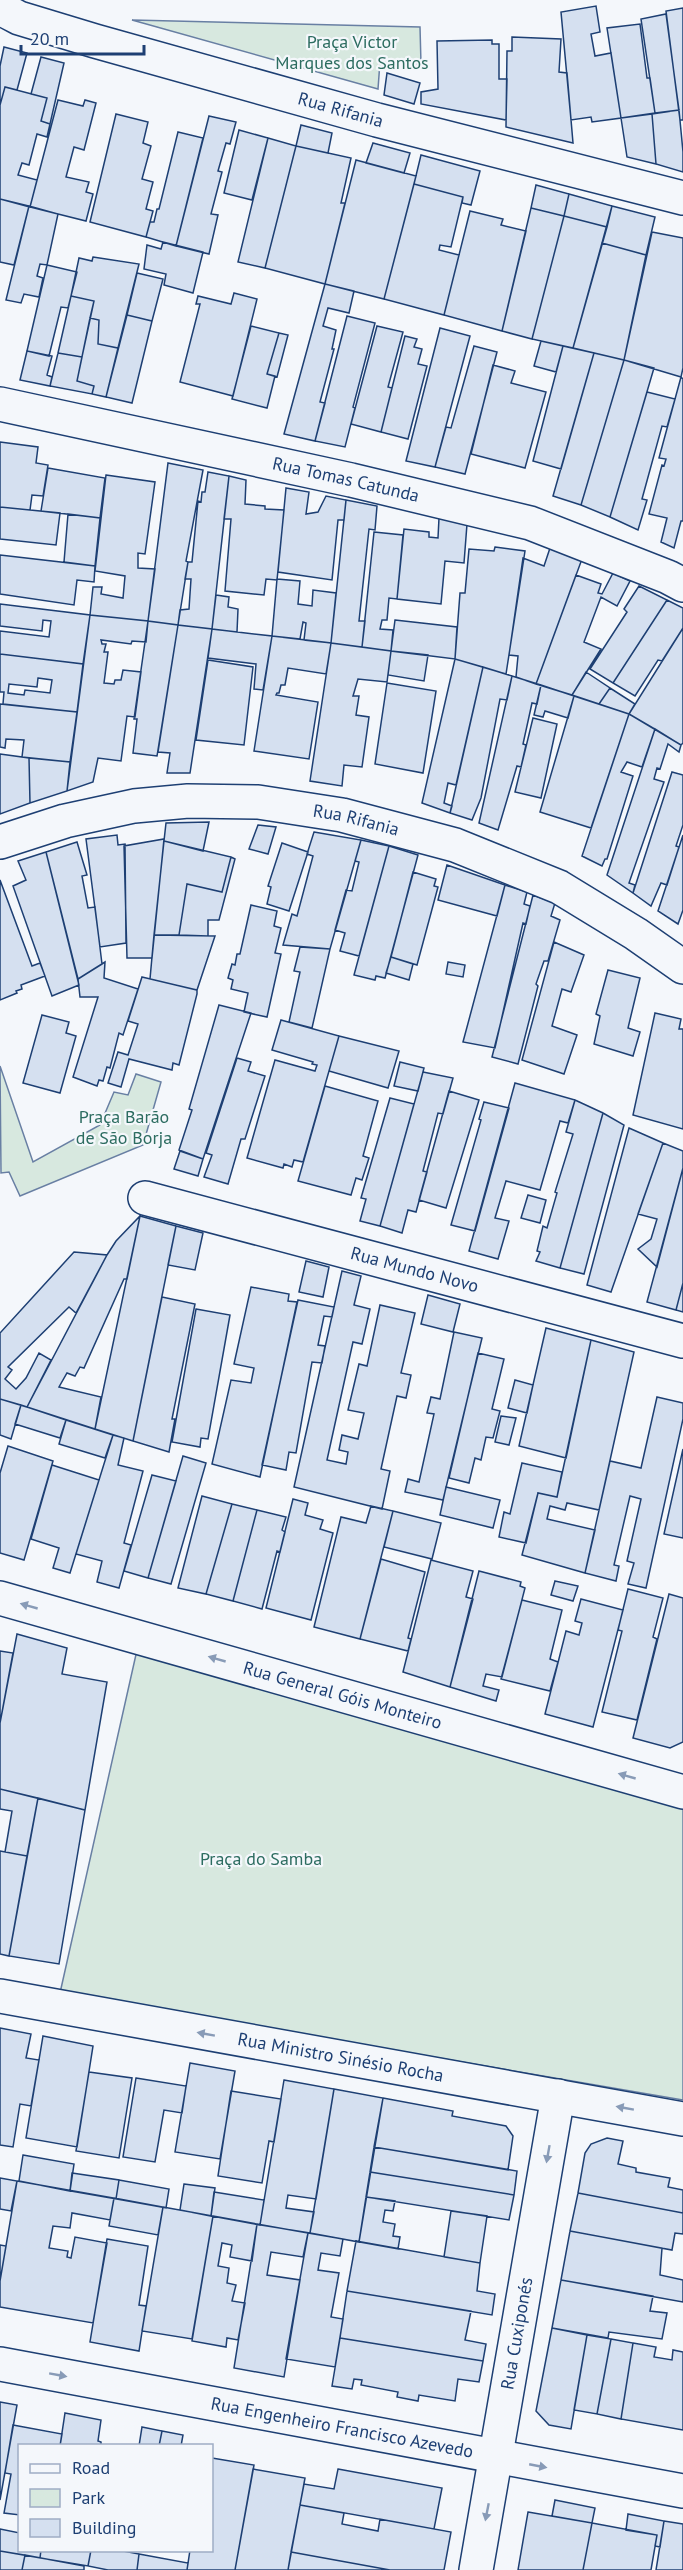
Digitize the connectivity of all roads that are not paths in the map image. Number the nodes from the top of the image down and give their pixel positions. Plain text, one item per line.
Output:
1 (0, 8) edge
2 (683, 198) edge
3 (0, 404) edge
4 (683, 585) edge
5 (0, 842) edge
6 (683, 967) edge
7 (145, 1198) dead end
8 (683, 1341) edge
9 (0, 1598) edge
10 (683, 1792) edge
11 (0, 1996) edge
12 (558, 2096) junction
13 (683, 2119) edge
14 (0, 2364) edge
15 (496, 2457) junction
16 (683, 2491) edge
17 (476, 2570) edge

1 - 2 street, Rua Rifania
3 - 4 street, Rua Tomas Catunda
5 - 6 street, Rua Rifania
7 - 8 street, Rua Mundo Novo
10 -> 9 street, Rua General Góis Monteiro
12 -> 11 street, Rua Ministro Sinésio Rocha
13 -> 12 street, Rua Ministro Sinésio Rocha
12 -> 15 street, Rua Cuxiponés
14 -> 15 street, Rua Engenheiro Francisco Azevedo
15 -> 16 street, Rua Engenheiro Francisco Azevedo
15 -> 17 street, Rua Cuxiponés

